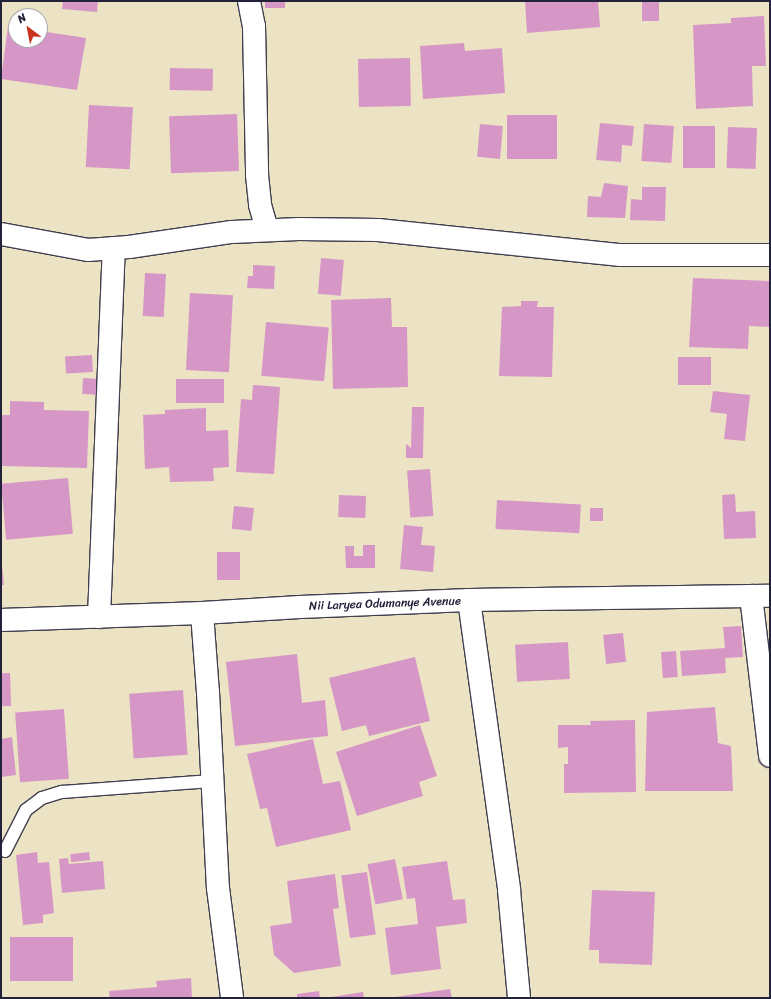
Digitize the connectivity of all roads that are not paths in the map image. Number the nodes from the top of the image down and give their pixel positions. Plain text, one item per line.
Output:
1 (249, 1) edge
2 (267, 230) junction
3 (1, 234) edge
4 (114, 248) junction
5 (770, 255) edge
6 (761, 596) edge
7 (469, 600) junction
8 (202, 613) junction
9 (99, 618) junction
10 (1, 620) edge
11 (770, 756) edge
12 (212, 781) junction
13 (5, 851) dead end
14 (232, 998) edge
15 (518, 998) edge

1 - 2 street
2 - 4 street
2 - 5 street
3 - 4 street
4 - 9 street
6 - 7 street, Nii Laryea Odumanye Avenue
6 - 11 street
7 - 8 street, Nii Laryea Odumanye Avenue
7 - 15 street
8 - 9 street, Nii Laryea Odumanye Avenue
8 - 12 street
9 - 10 street, Nii Laryea Odumanye Avenue
12 - 13 lane
12 - 14 street

